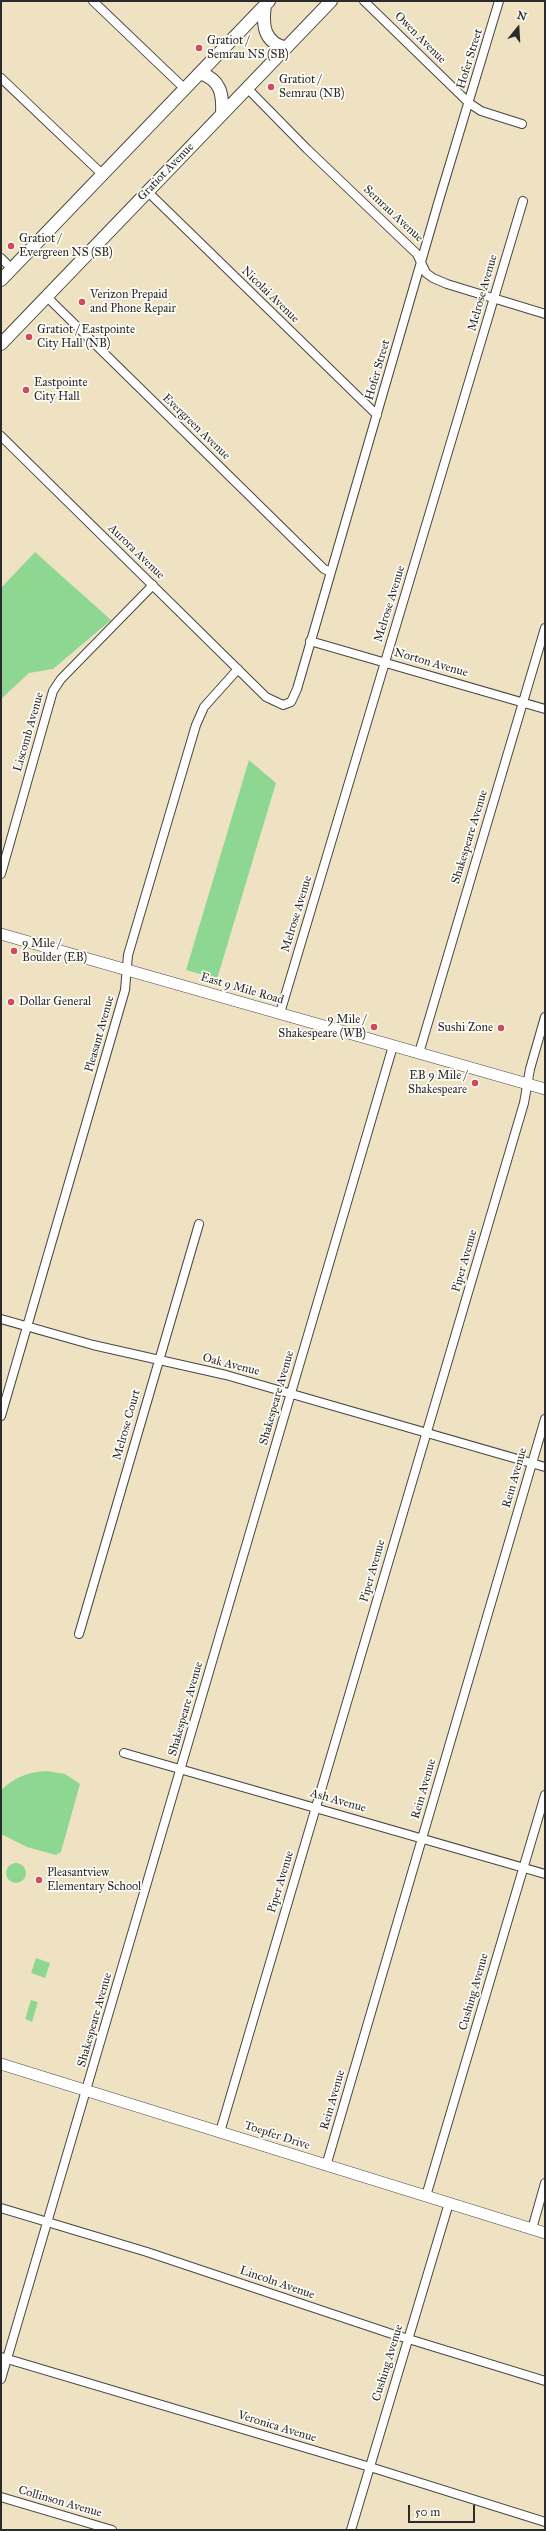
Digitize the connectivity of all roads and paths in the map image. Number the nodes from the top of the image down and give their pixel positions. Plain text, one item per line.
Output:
1 (93, 1) edge
2 (331, 1) edge
3 (364, 1) edge
4 (499, 1) edge
5 (267, 3) edge
6 (286, 48) junction
7 (200, 73) junction
8 (1, 78) edge
9 (248, 88) junction
10 (185, 89) junction
11 (469, 103) junction
12 (222, 114) junction
13 (522, 124) dead end
14 (102, 174) junction
15 (148, 192) junction
16 (523, 201) dead end
17 (1, 258) edge
18 (421, 260) junction
19 (12, 269) junction
20 (1, 280) edge
21 (46, 296) junction
22 (494, 299) junction
23 (545, 314) edge
24 (1, 344) edge
25 (377, 415) junction
26 (1, 436) edge
27 (330, 572) junction
28 (154, 585) junction
29 (545, 628) edge
30 (310, 641) junction
31 (385, 662) junction
32 (238, 669) junction
33 (254, 686) joint
34 (523, 702) junction
35 (545, 709) edge
36 (1, 874) edge
37 (1, 934) edge
38 (126, 970) junction
39 (280, 1014) junction
40 (545, 1017) edge
41 (393, 1046) junction
42 (419, 1053) junction
43 (529, 1084) junction
44 (545, 1089) edge
45 (199, 1224) dead end
46 (1, 1319) edge
47 (27, 1327) junction
48 (159, 1360) junction
49 (291, 1393) junction
50 (1, 1416) edge
51 (545, 1419) edge
52 (426, 1433) junction
53 (532, 1464) junction
54 (545, 1467) edge
55 (79, 1634) dead end
56 (124, 1752) dead end
57 (182, 1768) junction
58 (545, 1795) edge
59 (316, 1808) junction
60 (422, 1838) junction
61 (523, 1868) junction
62 (545, 1874) edge
63 (1, 2064) edge
64 (87, 2092) junction
65 (220, 2132) junction
66 (326, 2166) junction
67 (545, 2184) edge
68 (426, 2196) junction
69 (449, 2203) junction
70 (1, 2208) edge
71 (48, 2221) junction
72 (532, 2229) junction
73 (545, 2233) edge
74 (408, 2339) junction
75 (4, 2358) edge
76 (1, 2379) edge
77 (545, 2381) edge
78 (370, 2467) junction
79 (1, 2497) edge
80 (545, 2522) edge
81 (112, 2530) edge
82 (351, 2530) edge

1 - 10 street
2 - 6 main road, Gratiot Avenue
3 - 11 street, Owen Avenue
4 - 11 street, Hofer Street
5 - 6 main road
5 - 7 main road
6 - 9 main road, Gratiot Avenue
7 - 10 main road
7 - 12 main road
8 - 14 street
9 - 12 main road, Gratiot Avenue
9 - 18 street, Semrau Avenue
10 - 14 main road
11 - 13 street, Owen Avenue
11 - 18 street, Hofer Street
12 - 15 main road, Gratiot Avenue
14 - 19 main road
15 - 21 main road, Gratiot Avenue
15 - 25 street, Nicolai Avenue
16 - 22 street, Melrose Avenue
17 - 19 street
18 - 22 street, Semrau Avenue
18 - 25 street, Hofer Street
19 - 20 main road
21 - 24 main road, Gratiot Avenue
21 - 27 street, Evergreen Avenue
22 - 23 street, Semrau Avenue
22 - 31 street, Melrose Avenue
25 - 27 street, Hofer Street
26 - 28 street, Aurora Avenue
27 - 30 street, Hofer Street
28 - 32 street, Aurora Avenue
28 - 36 street, Liscomb Avenue
29 - 34 street, Shakespeare Avenue
30 - 31 street, Norton Avenue
30 - 33 street, Hofer Street
31 - 34 street, Norton Avenue
31 - 39 street, Melrose Avenue
32 - 33 street, Aurora Avenue
32 - 38 street, Pleasant Avenue
34 - 35 street, Norton Avenue
34 - 42 street, Shakespeare Avenue
37 - 38 street, East 9 Mile Road
38 - 39 street, East 9 Mile Road
38 - 47 street, Pleasant Avenue
39 - 41 street, East 9 Mile Road
40 - 43 street, Piper Avenue
41 - 42 street, East 9 Mile Road
41 - 49 street, Shakespeare Avenue
42 - 43 street, East 9 Mile Road
43 - 44 street, East 9 Mile Road
43 - 52 street, Piper Avenue
45 - 48 street, Melrose Court
46 - 47 street, Oak Avenue
47 - 48 street, Oak Avenue
47 - 50 street, Pleasant Avenue
48 - 49 street, Oak Avenue
48 - 55 street, Melrose Court
49 - 52 street, Oak Avenue
49 - 57 street, Shakespeare Avenue
51 - 53 street, Rein Avenue
52 - 53 street, Oak Avenue
52 - 59 street, Piper Avenue
53 - 54 street, Oak Avenue
53 - 60 street, Rein Avenue
56 - 57 street, Ash Avenue
57 - 59 street, Ash Avenue
57 - 64 street, Shakespeare Avenue
58 - 61 street, Cushing Avenue
59 - 60 street, Ash Avenue
59 - 65 street, Piper Avenue
60 - 61 street, Ash Avenue
60 - 66 street, Rein Avenue
61 - 62 street, Ash Avenue
61 - 68 street, Cushing Avenue
63 - 64 street, Toepfer Drive
64 - 65 street, Toepfer Drive
64 - 71 street, Shakespeare Avenue
65 - 66 street, Toepfer Drive
66 - 68 street, Toepfer Drive
67 - 72 street
68 - 69 street, Toepfer Drive
69 - 72 street, Toepfer Drive
69 - 74 street, Cushing Avenue
70 - 71 street, Lincoln Avenue
71 - 74 street, Lincoln Avenue
71 - 75 street, Shakespeare Avenue
72 - 73 street, Toepfer Drive
74 - 77 street, Lincoln Avenue
74 - 78 street, Cushing Avenue
75 - 76 street, Shakespeare Avenue
75 - 78 street, Veronica Avenue
78 - 80 street, Veronica Avenue
78 - 82 street, Cushing Avenue
79 - 81 street, Collinson Avenue

